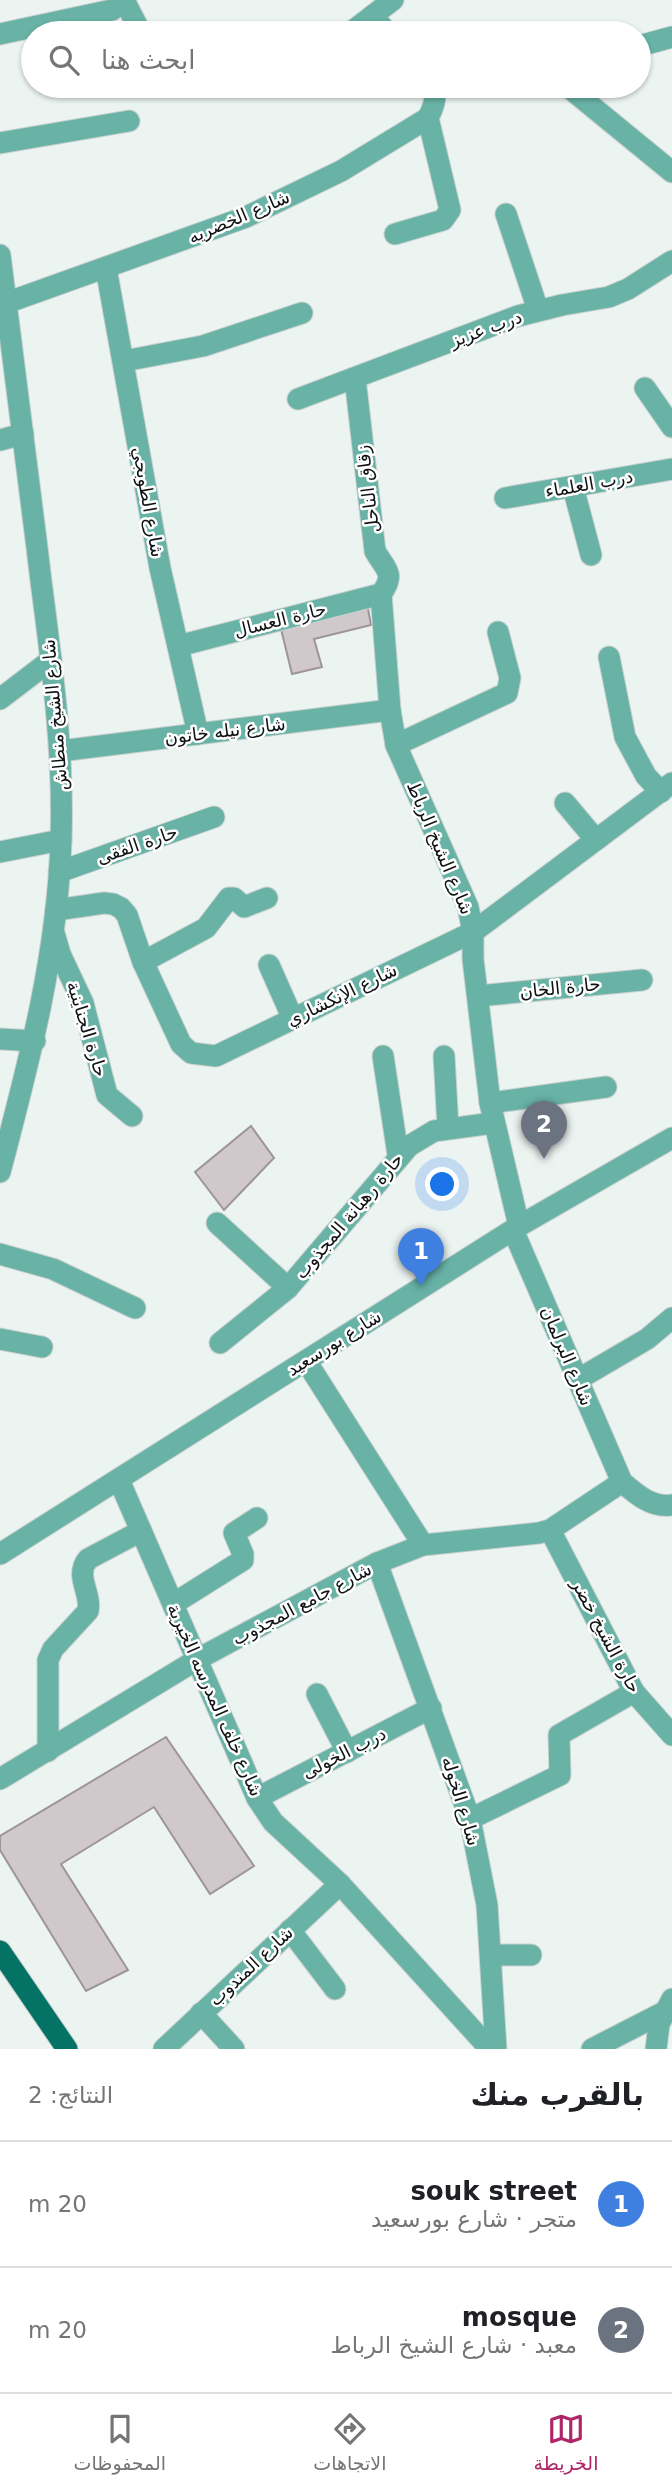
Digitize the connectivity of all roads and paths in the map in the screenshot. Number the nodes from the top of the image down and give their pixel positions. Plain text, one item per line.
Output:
1 (122, 0) edge
2 (379, 7) edge
3 (61, 21) edge
4 (134, 21) edge
5 (363, 21) edge
6 (21, 30) edge
7 (0, 34) edge
8 (672, 37) edge
9 (651, 43) edge
10 (435, 98) edge
11 (582, 98) edge
12 (428, 118) junction
13 (129, 121) dead end
14 (0, 142) edge
15 (672, 172) edge
16 (506, 214) dead end
17 (395, 234) dead end
18 (0, 255) edge
19 (672, 261) edge
20 (106, 268) junction
21 (6, 303) junction
22 (538, 310) junction
23 (302, 313) dead end
24 (124, 362) junction
25 (355, 378) junction
26 (645, 388) dead end
27 (298, 399) dead end
28 (672, 427) edge
29 (23, 434) junction
30 (0, 440) edge
31 (672, 469) edge
32 (573, 487) junction
33 (505, 498) dead end
34 (591, 555) dead end
35 (381, 594) junction
36 (498, 632) dead end
37 (178, 646) junction
38 (609, 657) dead end
39 (51, 660) junction
40 (0, 699) edge
41 (390, 710) junction
42 (198, 734) junction
43 (396, 745) junction
44 (60, 751) junction
45 (666, 787) edge
46 (565, 803) dead end
47 (214, 817) dead end
48 (61, 840) junction
49 (596, 840) junction
50 (0, 852) edge
51 (59, 872) junction
52 (267, 898) dead end
53 (55, 921) junction
54 (473, 932) junction
55 (143, 962) junction
56 (269, 965) dead end
57 (642, 980) dead end
58 (478, 996) junction
59 (293, 1019) junction
60 (0, 1040) edge
61 (35, 1041) junction
62 (383, 1056) dead end
63 (444, 1056) dead end
64 (606, 1087) dead end
65 (492, 1113) junction
66 (132, 1116) dead end
67 (448, 1128) junction
68 (672, 1138) edge
69 (398, 1155) junction
70 (0, 1172) edge
71 (217, 1223) dead end
72 (516, 1228) junction
73 (0, 1254) edge
74 (288, 1288) junction
75 (135, 1308) dead end
76 (672, 1318) edge
77 (0, 1339) edge
78 (220, 1343) dead end
79 (42, 1347) dead end
80 (306, 1361) junction
81 (577, 1380) junction
82 (119, 1480) junction
83 (622, 1482) junction
84 (672, 1506) edge
85 (257, 1518) dead end
86 (550, 1530) junction
87 (141, 1531) junction
88 (423, 1545) junction
89 (0, 1554) edge
90 (377, 1563) junction
91 (173, 1604) junction
92 (198, 1659) junction
93 (634, 1692) junction
94 (317, 1694) dead end
95 (431, 1708) junction
96 (672, 1735) edge
97 (47, 1751) junction
98 (347, 1752) junction
99 (0, 1779) edge
100 (257, 1798) junction
101 (470, 1819) junction
102 (340, 1884) junction
103 (290, 1930) junction
104 (0, 1951) edge
105 (491, 1955) junction
106 (531, 1955) dead end
107 (335, 1989) dead end
108 (668, 2006) edge
109 (201, 2013) junction
110 (67, 2049) edge
111 (164, 2049) edge
112 (234, 2049) edge
113 (490, 2049) edge
114 (496, 2049) edge
115 (592, 2049) edge
116 (656, 2049) edge

1 - 3 street
1 - 4 street
2 - 5 street
6 - 7 street
8 - 9 street
10 - 12 street
11 - 15 street
12 - 17 street
12 - 20 street, شارع الخضريه
13 - 14 street
16 - 22 street
18 - 21 street, شارع الشيخ منطاش
19 - 22 street, درب عزيز
20 - 21 street, شارع الخضريه
20 - 24 street, شارع الطوبجي
21 - 29 street, شارع الشيخ منطاش
22 - 25 street, درب عزيز
23 - 24 street
24 - 37 street, شارع الطوبجي
25 - 27 street, درب عزيز
25 - 35 street, زقاق الناحل
26 - 28 street
29 - 30 street
29 - 39 street, شارع الشيخ منطاش
31 - 32 street, درب العلماء
32 - 33 street, درب العلماء
32 - 34 street
35 - 37 street, حارة العسال
35 - 41 street, شارع الشيخ الرباط
36 - 43 street
37 - 42 street, شارع الطوبجي
38 - 45 street
39 - 40 street
39 - 44 street, شارع الشيخ منطاش
41 - 42 street, شارع نيله خاتون
41 - 43 street, شارع الشيخ الرباط
42 - 44 street, شارع نيله خاتون
43 - 54 street, شارع الشيخ الرباط
44 - 48 street, شارع الشيخ منطاش
45 - 49 street, شارع الإنكشاري
46 - 49 street
47 - 51 street, حارة الفقى
48 - 50 street
48 - 51 street, شارع الشيخ منطاش
49 - 54 street, شارع الإنكشاري
51 - 53 street, شارع الشيخ منطاش
52 - 55 street
53 - 55 street, شارع الإنكشاري
53 - 61 street, شارع الشيخ منطاش
53 - 66 street, حارة الجناينية
54 - 58 street, شارع الشيخ الرباط
54 - 59 street, شارع الإنكشاري
55 - 59 street, شارع الإنكشاري
56 - 59 street
57 - 58 street, حارة الخان
58 - 65 street, شارع الشيخ الرباط
60 - 61 street
61 - 70 street, شارع الشيخ منطاش
62 - 69 street
63 - 67 street
64 - 65 street, حارة رهبانة المجذوب
65 - 67 street, حارة رهبانة المجذوب
65 - 72 street, شارع الشيخ الرباط
67 - 69 street, حارة رهبانة المجذوب
68 - 72 street, شارع بورسعيد
69 - 74 street, حارة رهبانة المجذوب
71 - 74 street
72 - 80 street, شارع بورسعيد
72 - 81 street, شارع البرلمان
73 - 75 street
74 - 78 street, حارة رهبانة المجذوب
76 - 81 street
77 - 79 street
80 - 82 street, شارع بورسعيد
80 - 88 street
81 - 83 street, شارع البرلمان
82 - 87 street, شارع خلف المدرسه الخيرية
82 - 89 street, شارع بورسعيد
83 - 84 street
83 - 86 street, شارع جامع المجذوب
85 - 91 street
86 - 88 street, شارع جامع المجذوب
86 - 93 street, حارة الشيخ خضر
87 - 91 street, شارع خلف المدرسه الخيرية
87 - 97 street
88 - 90 street, شارع جامع المجذوب
90 - 92 street, شارع جامع المجذوب
90 - 95 street, شارع الخوله
91 - 92 street, شارع خلف المدرسه الخيرية
92 - 97 street, شارع جامع المجذوب
92 - 100 street, شارع خلف المدرسه الخيرية
93 - 96 street, حارة الشيخ خضر
93 - 101 street
94 - 98 street
95 - 98 street, درب الخولى
95 - 101 street, شارع الخوله
97 - 99 street, شارع جامع المجذوب
98 - 100 street, درب الخولى
100 - 102 street, شارع خلف المدرسه الخيرية
101 - 105 street, شارع الخوله
102 - 103 street, شارع المندوب
102 - 113 street, شارع خلف المدرسه الخيرية
103 - 107 street
103 - 109 street, شارع المندوب
104 - 110 main road
105 - 106 street
105 - 114 street, شارع الخوله
108 - 115 street
108 - 116 street
109 - 111 street, شارع المندوب
109 - 112 street

